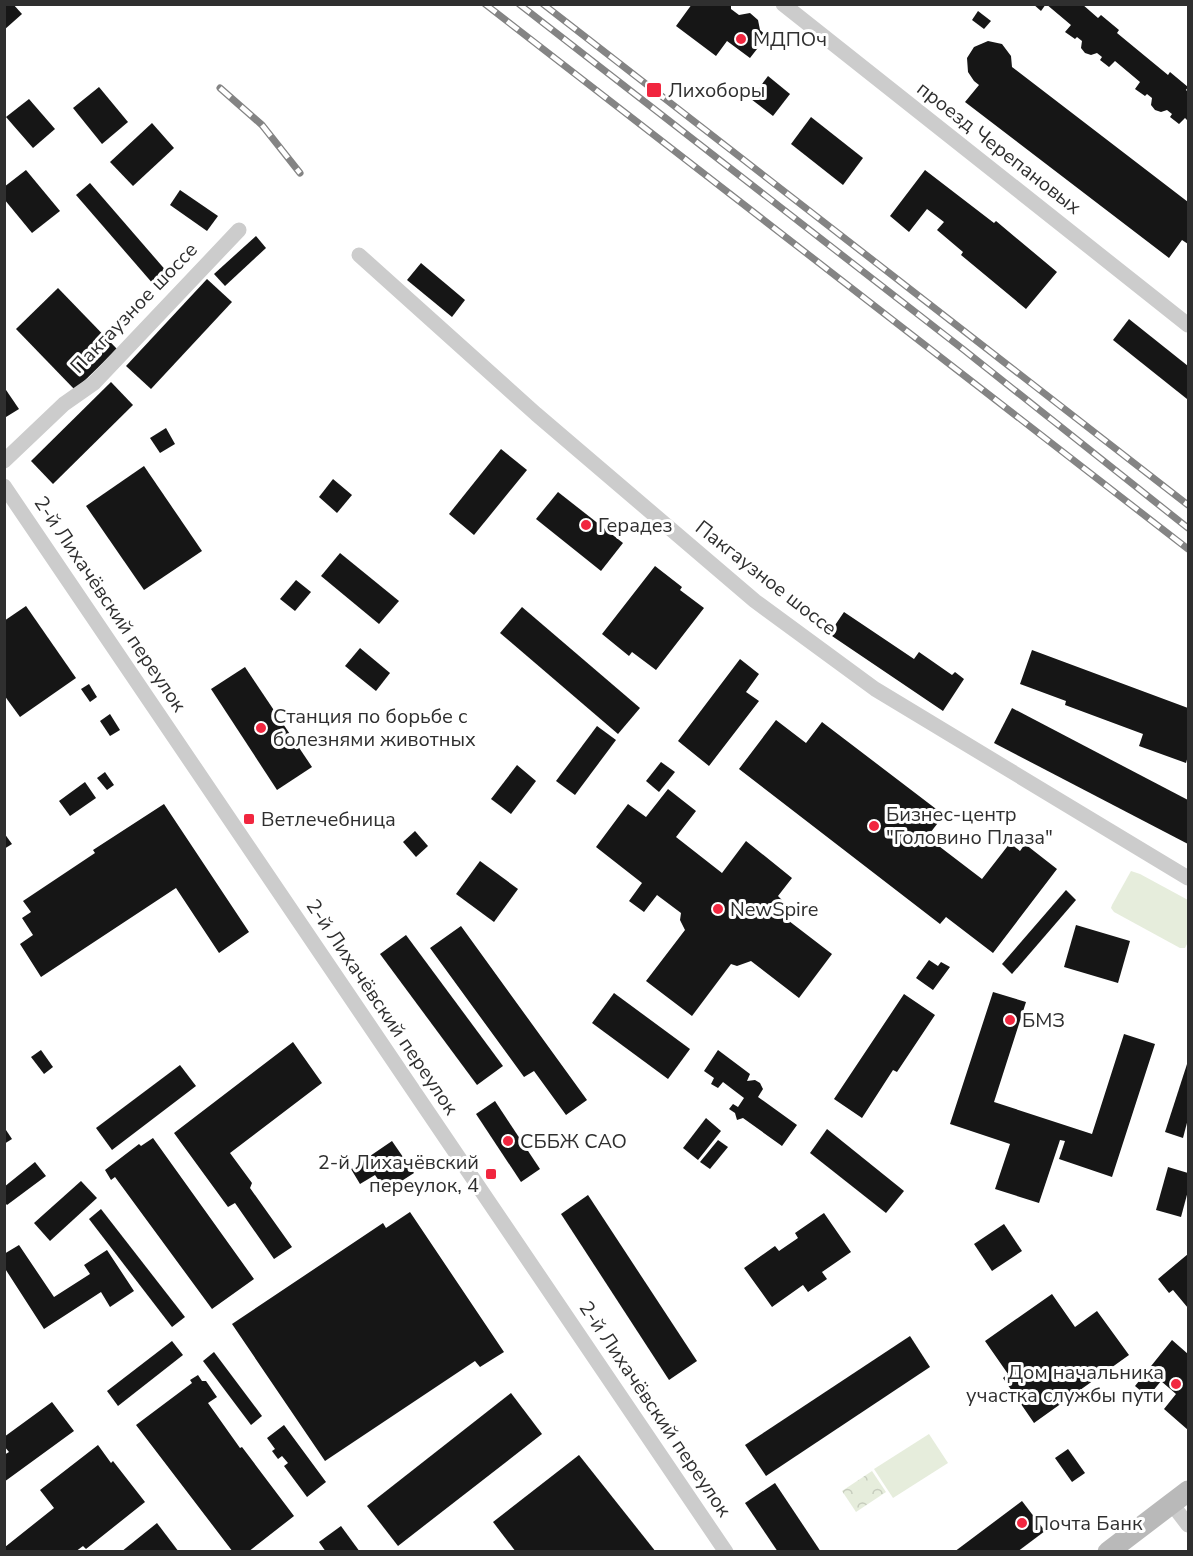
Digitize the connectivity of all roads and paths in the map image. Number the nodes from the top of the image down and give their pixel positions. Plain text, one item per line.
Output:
1 (783, 4) edge
2 (239, 230) dead end
3 (359, 255) dead end
4 (1188, 325) edge
5 (4, 460) edge
6 (4, 486) edge
7 (1188, 878) edge
8 (1188, 1491) edge
9 (1172, 1504) junction
10 (1188, 1525) edge
11 (726, 1551) edge
12 (1108, 1551) edge

1 - 4 street, проезд Черепановых
2 - 5 street, Пакгаузное шоссе
3 - 7 street, Пакгаузное шоссе
6 - 11 street, 2-й Лихачёвский переулок
8 - 9 main road
9 - 10 street
9 - 12 main road

